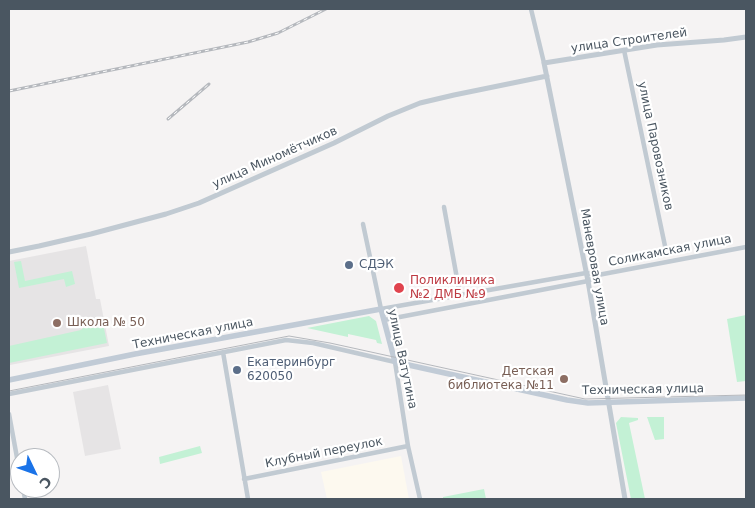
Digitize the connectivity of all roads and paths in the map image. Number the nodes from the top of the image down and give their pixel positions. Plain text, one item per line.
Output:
1 (531, 9) edge
2 (746, 37) edge
3 (624, 50) junction
4 (544, 63) junction
5 (546, 76) junction
6 (444, 207) dead end
7 (364, 224) dead end
8 (666, 246) dead end
9 (746, 247) edge
10 (9, 252) edge
11 (586, 273) junction
12 (598, 275) junction
13 (588, 281) junction
14 (460, 295) junction
15 (381, 309) junction
16 (384, 320) junction
17 (223, 352) junction
18 (394, 362) junction
19 (9, 380) edge
20 (9, 394) edge
21 (746, 398) edge
22 (607, 402) junction
23 (9, 414) edge
24 (408, 446) junction
25 (15, 448) edge
26 (244, 479) junction
27 (248, 499) edge
28 (420, 499) edge
29 (625, 499) edge

1 - 4 street, Маневровая улица
2 - 3 street, улица Строителей
3 - 4 street, улица Строителей
3 - 8 street, улица Паровозников
4 - 5 street, Маневровая улица
5 - 10 street, улица Миномётчиков
5 - 11 street, Маневровая улица
6 - 14 street
7 - 15 street, улица Ватутина
9 - 12 street, Соликамская улица
11 - 12 street, Соликамская улица
11 - 13 street, Маневровая улица
11 - 14 street, Соликамская улица
12 - 13 street, Соликамская улица
13 - 16 street, Соликамская улица
13 - 22 street, Маневровая улица
14 - 15 street, Соликамская улица
15 - 16 main road, улица Ватутина
15 - 19 main road, Техническая улица
16 - 18 main road, улица Ватутина
17 - 18 street
17 - 20 street
17 - 26 street
18 - 22 main road, Техническая улица
18 - 24 street, улица Ватутина
21 - 22 main road, Техническая улица
22 - 29 street, Маневровая улица
23 - 25 street
24 - 26 street, Клубный переулок
24 - 28 street, улица Ватутина
26 - 27 street

